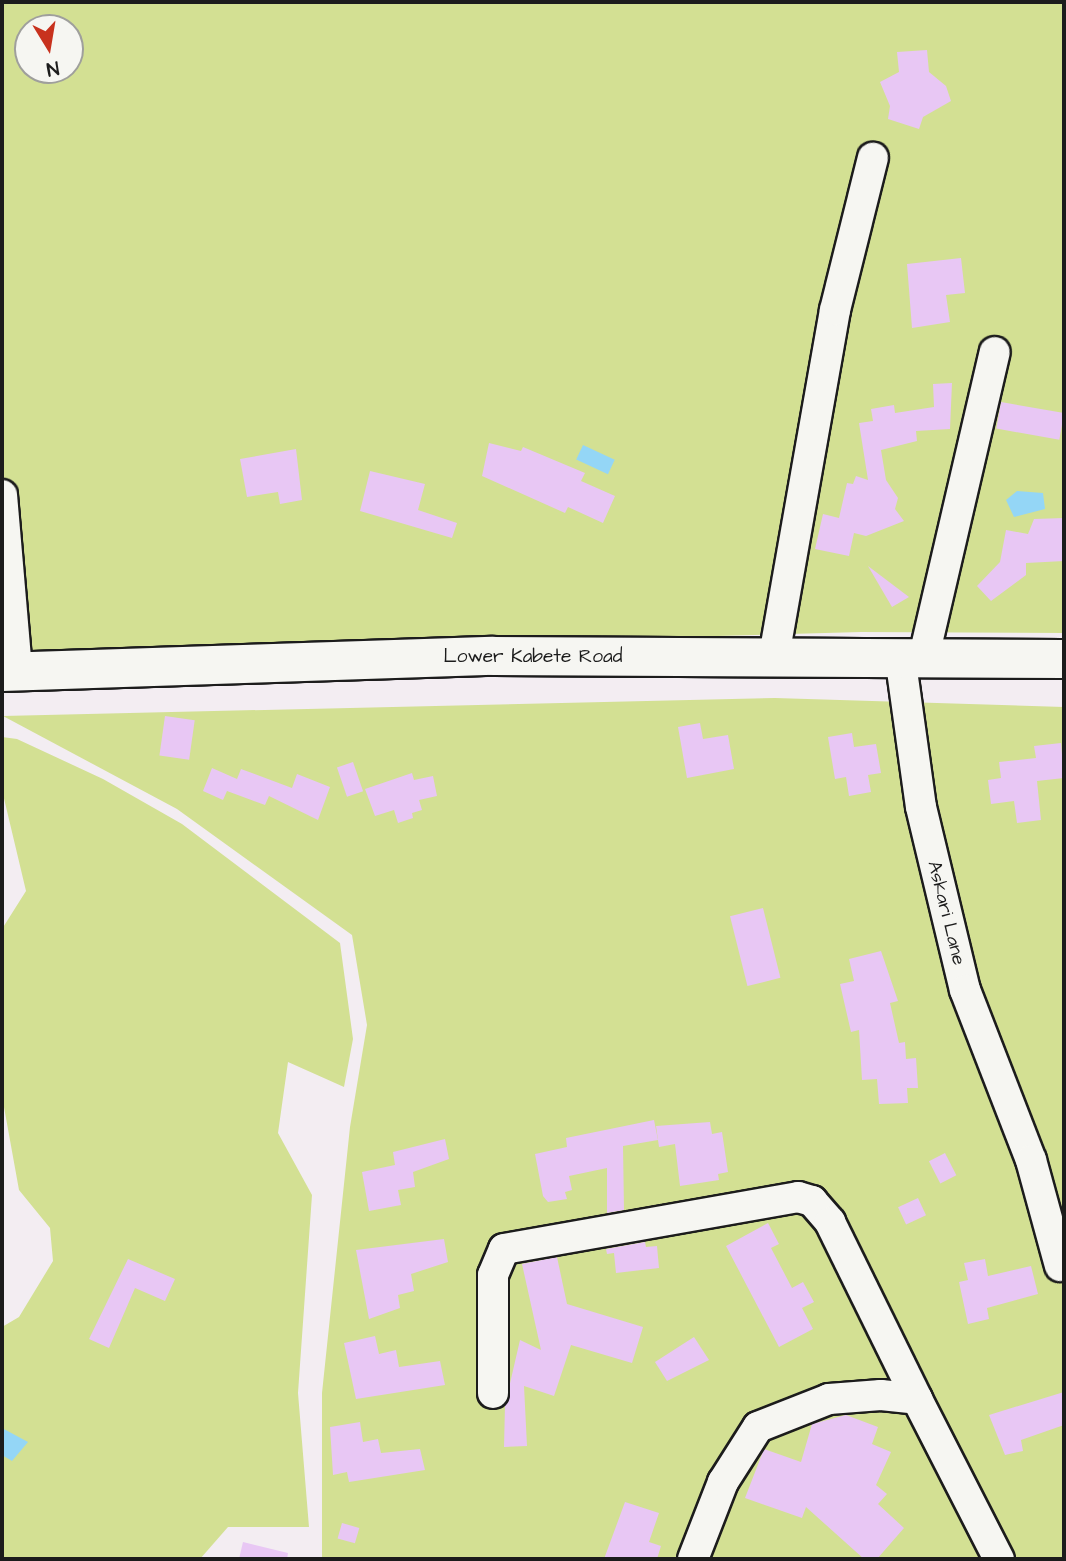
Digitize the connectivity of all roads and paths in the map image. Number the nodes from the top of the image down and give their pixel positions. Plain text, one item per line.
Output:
1 (873, 158) dead end
2 (995, 352) dead end
3 (2, 495) edge
4 (774, 656) junction
5 (912, 656) junction
6 (1064, 659) edge
7 (9, 672) edge
8 (1060, 1266) dead end
9 (494, 1393) dead end
10 (917, 1399) junction
11 (693, 1559) edge
12 (999, 1559) edge

1 - 4 street
2 - 5 street
3 - 7 street
4 - 5 main road, Lower Kabete Road
4 - 7 main road, Lower Kabete Road
5 - 6 main road, Lower Kabete Road
5 - 8 street, Askari Lane
9 - 10 street
10 - 11 street
10 - 12 street

